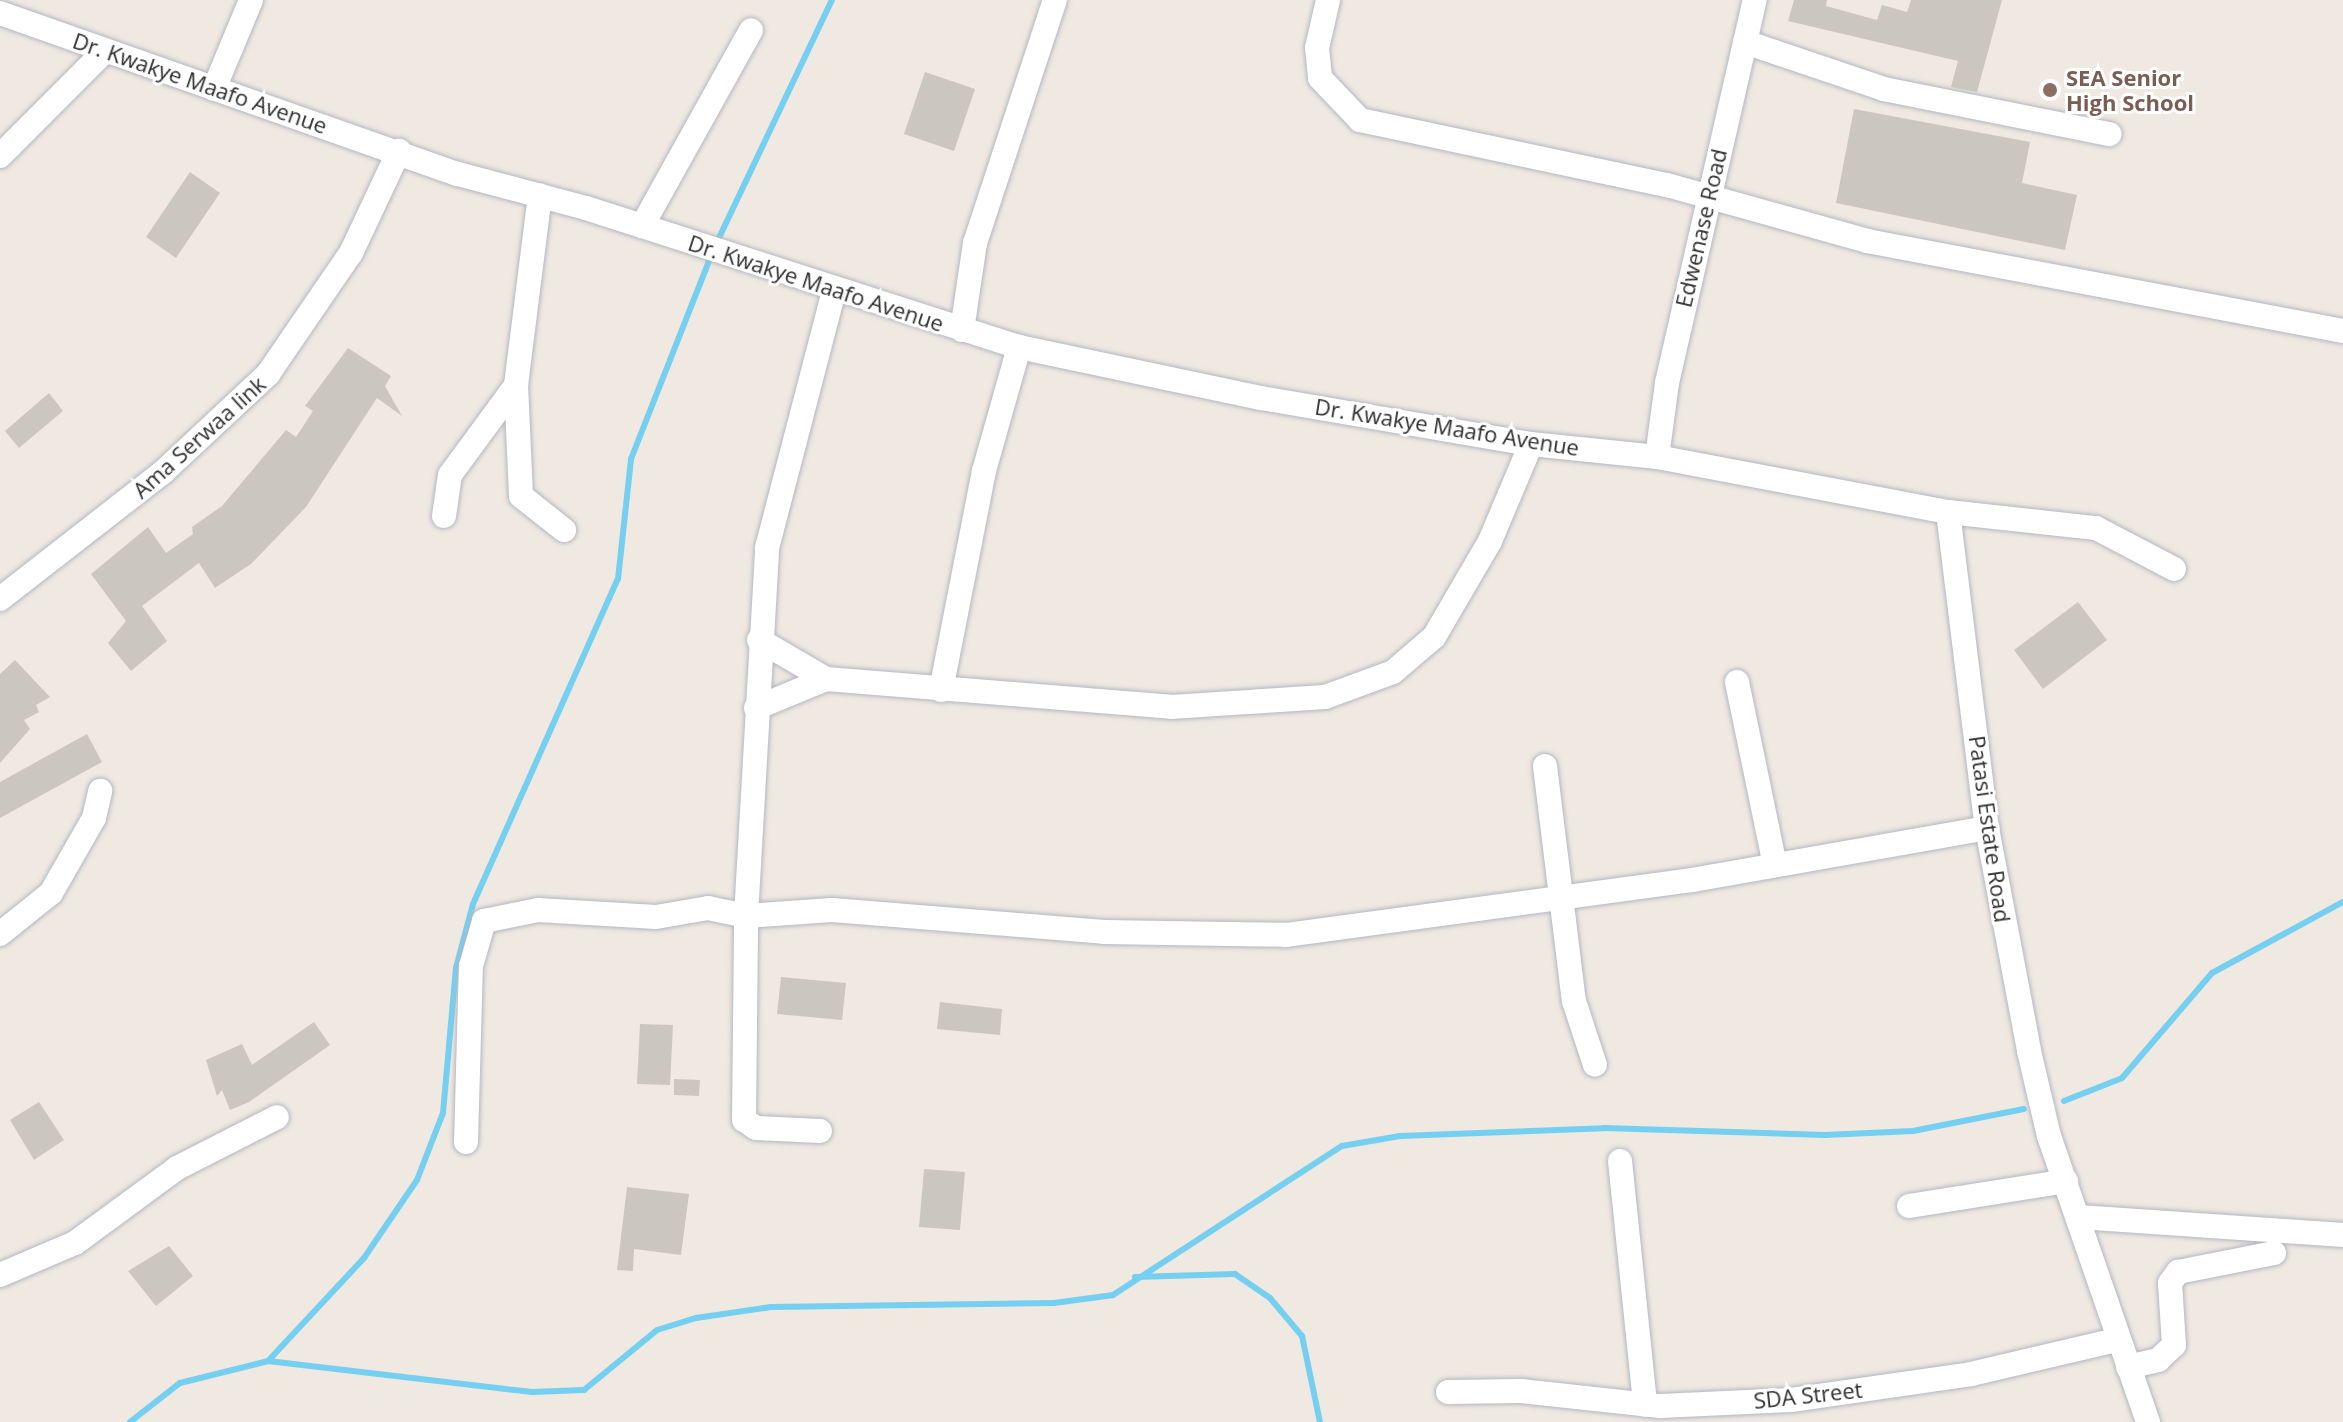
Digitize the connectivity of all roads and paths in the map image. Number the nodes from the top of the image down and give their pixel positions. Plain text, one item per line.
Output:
1 (251, 0) edge
2 (1055, 0) edge
3 (1328, 0) edge
4 (1755, 0) edge
5 (0, 13) edge
6 (751, 30) dead end
7 (1745, 42) junction
8 (105, 51) junction
9 (214, 89) junction
10 (2110, 134) dead end
11 (399, 151) junction
12 (0, 156) edge
13 (540, 196) junction
14 (1709, 196) junction
15 (642, 226) junction
16 (834, 291) junction
17 (962, 330) junction
18 (2343, 331) edge
19 (1019, 347) junction
20 (516, 385) junction
21 (1531, 444) junction
22 (1657, 457) junction
23 (1948, 512) junction
24 (444, 516) dead end
25 (564, 530) dead end
26 (2174, 569) dead end
27 (0, 599) edge
28 (759, 640) junction
29 (826, 679) junction
30 (1737, 682) dead end
31 (941, 690) junction
32 (756, 708) junction
33 (1545, 766) dead end
34 (100, 791) dead end
35 (1987, 828) junction
36 (1775, 865) junction
37 (1559, 899) junction
38 (746, 916) junction
39 (0, 934) edge
40 (1595, 1065) dead end
41 (277, 1117) dead end
42 (820, 1131) dead end
43 (466, 1142) dead end
44 (1620, 1161) dead end
45 (2066, 1181) junction
46 (1909, 1206) dead end
47 (2079, 1217) junction
48 (2343, 1235) edge
49 (2274, 1253) dead end
50 (0, 1275) edge
51 (2116, 1340) junction
52 (2128, 1367) junction
53 (1448, 1392) dead end
54 (1645, 1405) junction
55 (2148, 1422) edge

1 - 9 street
2 - 17 street
3 - 14 street
4 - 7 street, Edwenase Road
5 - 8 street, Dr. Kwakye Maafo Avenue
6 - 15 street
7 - 10 street
7 - 14 street, Edwenase Road
8 - 9 street, Dr. Kwakye Maafo Avenue
8 - 12 street
9 - 11 street, Dr. Kwakye Maafo Avenue
11 - 13 street, Dr. Kwakye Maafo Avenue
11 - 27 street, Ama Serwaa link
13 - 15 street, Dr. Kwakye Maafo Avenue
13 - 20 street
14 - 18 street
14 - 22 street, Edwenase Road
15 - 16 street, Dr. Kwakye Maafo Avenue
16 - 17 street, Dr. Kwakye Maafo Avenue
16 - 28 street
17 - 19 street, Dr. Kwakye Maafo Avenue
19 - 21 street, Dr. Kwakye Maafo Avenue
19 - 31 street
20 - 24 street
20 - 25 street
21 - 22 street, Dr. Kwakye Maafo Avenue
21 - 31 street
22 - 23 street
23 - 26 street
23 - 35 street, Patasi Estate Road
28 - 29 street
28 - 32 street
29 - 31 street
29 - 32 street
30 - 36 street
32 - 38 street
33 - 37 street
34 - 39 street
35 - 36 street
35 - 45 street, Patasi Estate Road
36 - 37 street
37 - 38 street
37 - 40 street
38 - 42 street
38 - 43 street
41 - 50 street
44 - 54 street
45 - 46 street
45 - 47 street, Patasi Estate Road
47 - 48 street
47 - 51 street, Patasi Estate Road
49 - 52 street
51 - 52 street, Patasi Estate Road
51 - 54 street, SDA Street
52 - 55 street, Patasi Estate Road
53 - 54 street, SDA Street

